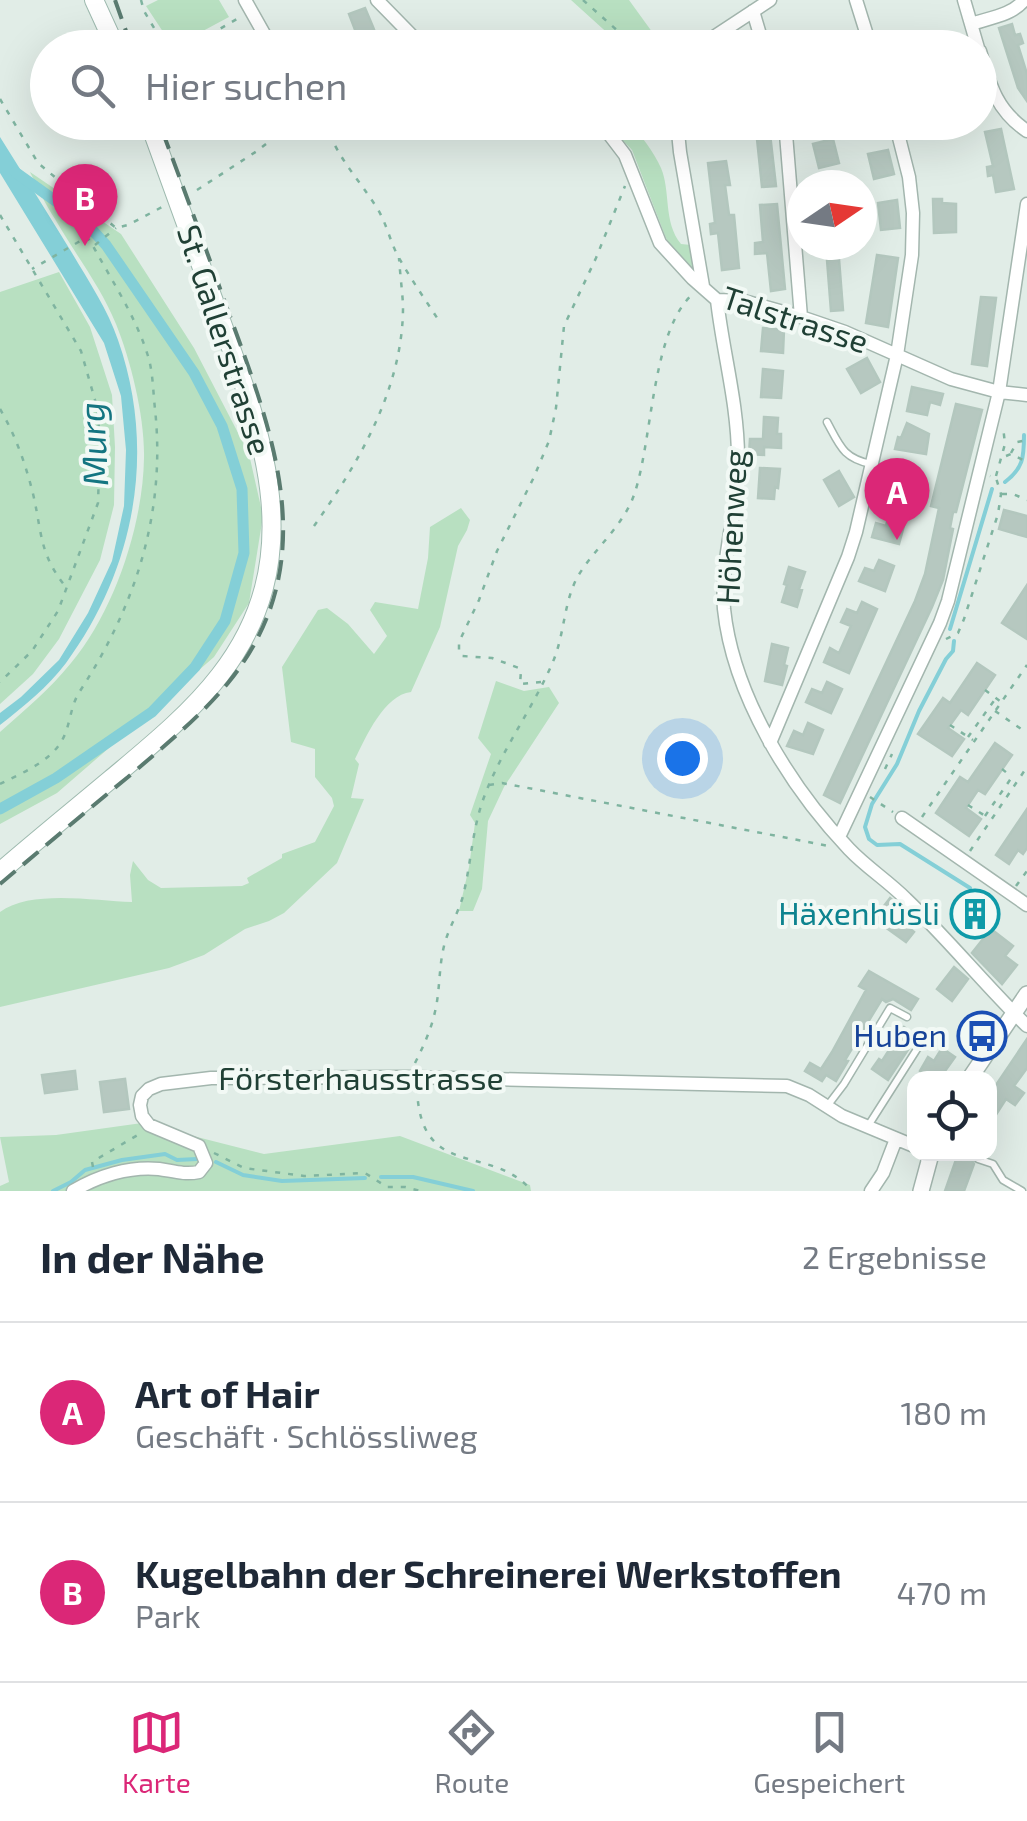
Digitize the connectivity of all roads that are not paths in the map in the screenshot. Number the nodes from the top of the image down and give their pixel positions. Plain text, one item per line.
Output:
1 (94, 0) edge
2 (377, 0) edge
3 (770, 0) edge
4 (856, 0) edge
5 (964, 0) edge
6 (1024, 0) edge
7 (248, 5) edge
8 (753, 12) junction
9 (971, 24) junction
10 (108, 30) edge
11 (262, 30) edge
12 (406, 30) edge
13 (726, 30) edge
14 (758, 30) edge
15 (865, 30) edge
16 (973, 30) edge
17 (997, 100) edge
18 (1027, 130) edge
19 (155, 140) edge
20 (615, 140) edge
21 (680, 140) edge
22 (786, 140) edge
23 (900, 140) edge
24 (1027, 204) edge
25 (703, 286) junction
26 (717, 300) junction
27 (801, 317) junction
28 (897, 354) junction
29 (999, 392) junction
30 (1027, 395) edge
31 (827, 422) dead end
32 (872, 464) junction
33 (770, 743) junction
34 (902, 818) road end
35 (839, 837) junction
36 (0, 872) edge
37 (1027, 905) edge
38 (1027, 994) edge
39 (1014, 1013) junction
40 (906, 1017) dead end
41 (1027, 1026) edge
42 (926, 1035) dead end
43 (975, 1071) edge
44 (827, 1106) junction
45 (868, 1127) junction
46 (896, 1138) junction
47 (907, 1143) edge
48 (929, 1161) edge
49 (984, 1161) edge
50 (73, 1191) edge
51 (871, 1191) edge
52 (920, 1191) edge
53 (1022, 1191) edge

1 - 10 main road
2 - 12 street
3 - 8 street
4 - 15 street
5 - 9 street
6 - 9 street
7 - 11 street
8 - 13 street
8 - 14 street
9 - 16 street
17 - 18 street
19 - 36 main road, St. Gallerstrasse
20 - 25 street, Talstrasse
21 - 25 street
22 - 27 street
23 - 28 street
24 - 29 street
25 - 26 street, Talstrasse
26 - 27 street, Talstrasse
26 - 33 street, Höhenweg
27 - 28 street, Talstrasse
28 - 29 street, Talstrasse
28 - 32 street
29 - 30 street, Talstrasse
29 - 35 street
31 - 32 lane
32 - 33 street
33 - 35 street, Höhenweg
34 - 37 street
35 - 39 street, Höhenweg
38 - 39 street
39 - 41 street, Höhenweg
39 - 43 street
40 - 44 lane
42 - 45 lane
44 - 45 street, Försterhausstrasse
44 - 50 street, Försterhausstrasse
45 - 46 street, Försterhausstrasse
46 - 47 street, Försterhausstrasse
46 - 51 street
48 - 52 street
49 - 53 lane

